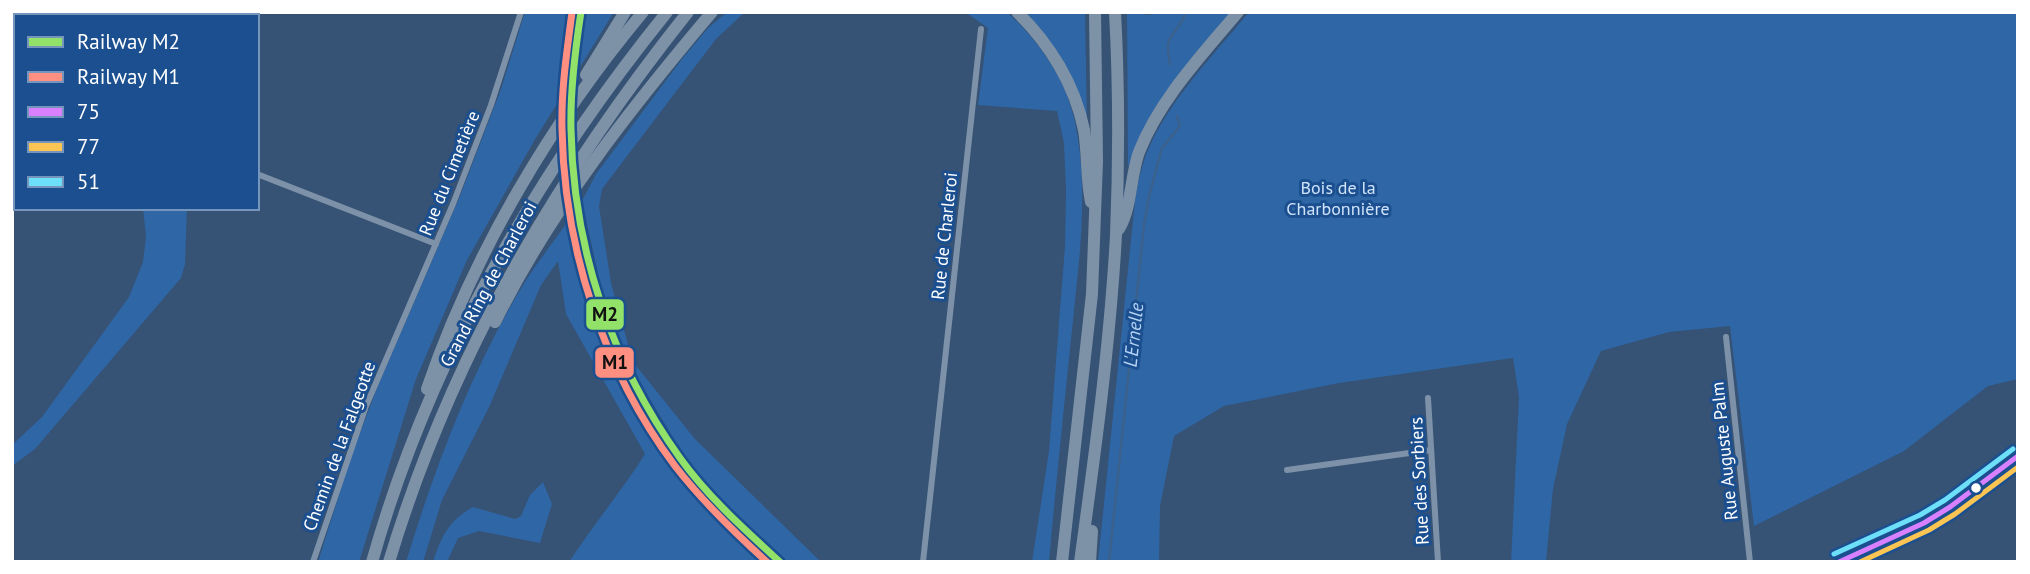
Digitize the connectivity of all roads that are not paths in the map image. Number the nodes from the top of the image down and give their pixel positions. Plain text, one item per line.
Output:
1 (521, 12) edge
2 (625, 12) edge
3 (643, 12) edge
4 (667, 12) edge
5 (688, 12) edge
6 (1017, 12) edge
7 (1095, 12) edge
8 (1115, 12) edge
9 (1238, 12) edge
10 (712, 14) edge
11 (981, 29) dead end
12 (559, 125) junction
13 (259, 175) edge
14 (1095, 221) junction
15 (1116, 236) junction
16 (436, 244) junction
17 (1726, 337) dead end
18 (393, 339) joint
19 (457, 380) junction
20 (1428, 398) dead end
21 (418, 430) junction
22 (1431, 450) junction
23 (2018, 456) edge
24 (1287, 470) dead end
25 (1090, 492) junction
26 (1062, 561) edge
27 (313, 562) edge
28 (372, 562) edge
29 (389, 562) edge
30 (923, 562) edge
31 (1080, 562) edge
32 (1090, 562) edge
33 (1438, 562) edge
34 (1750, 562) edge
35 (1838, 562) edge

1 - 16 street, Rue du Cimetière
2 - 12 highway
3 - 12 highway
4 - 21 highway, Grand Ring de Charleroi
5 - 19 highway, Grand Ring de Charleroi
6 - 14 highway
7 - 14 highway
8 - 15 highway
9 - 15 highway
10 - 19 highway
11 - 30 street, Rue de Charleroi
12 - 21 highway
13 - 16 street
14 - 26 highway
15 - 25 highway
16 - 18 street, Rue du Cimetière
17 - 34 street, Rue Auguste Palm
18 - 27 street, Chemin de la Falgeotte
19 - 29 highway, Grand Ring de Charleroi
20 - 22 street, Rue des Sorbiers
21 - 28 highway, Grand Ring de Charleroi
22 - 24 street
22 - 33 street, Rue des Sorbiers
23 - 35 street
25 - 31 highway
25 - 32 highway

